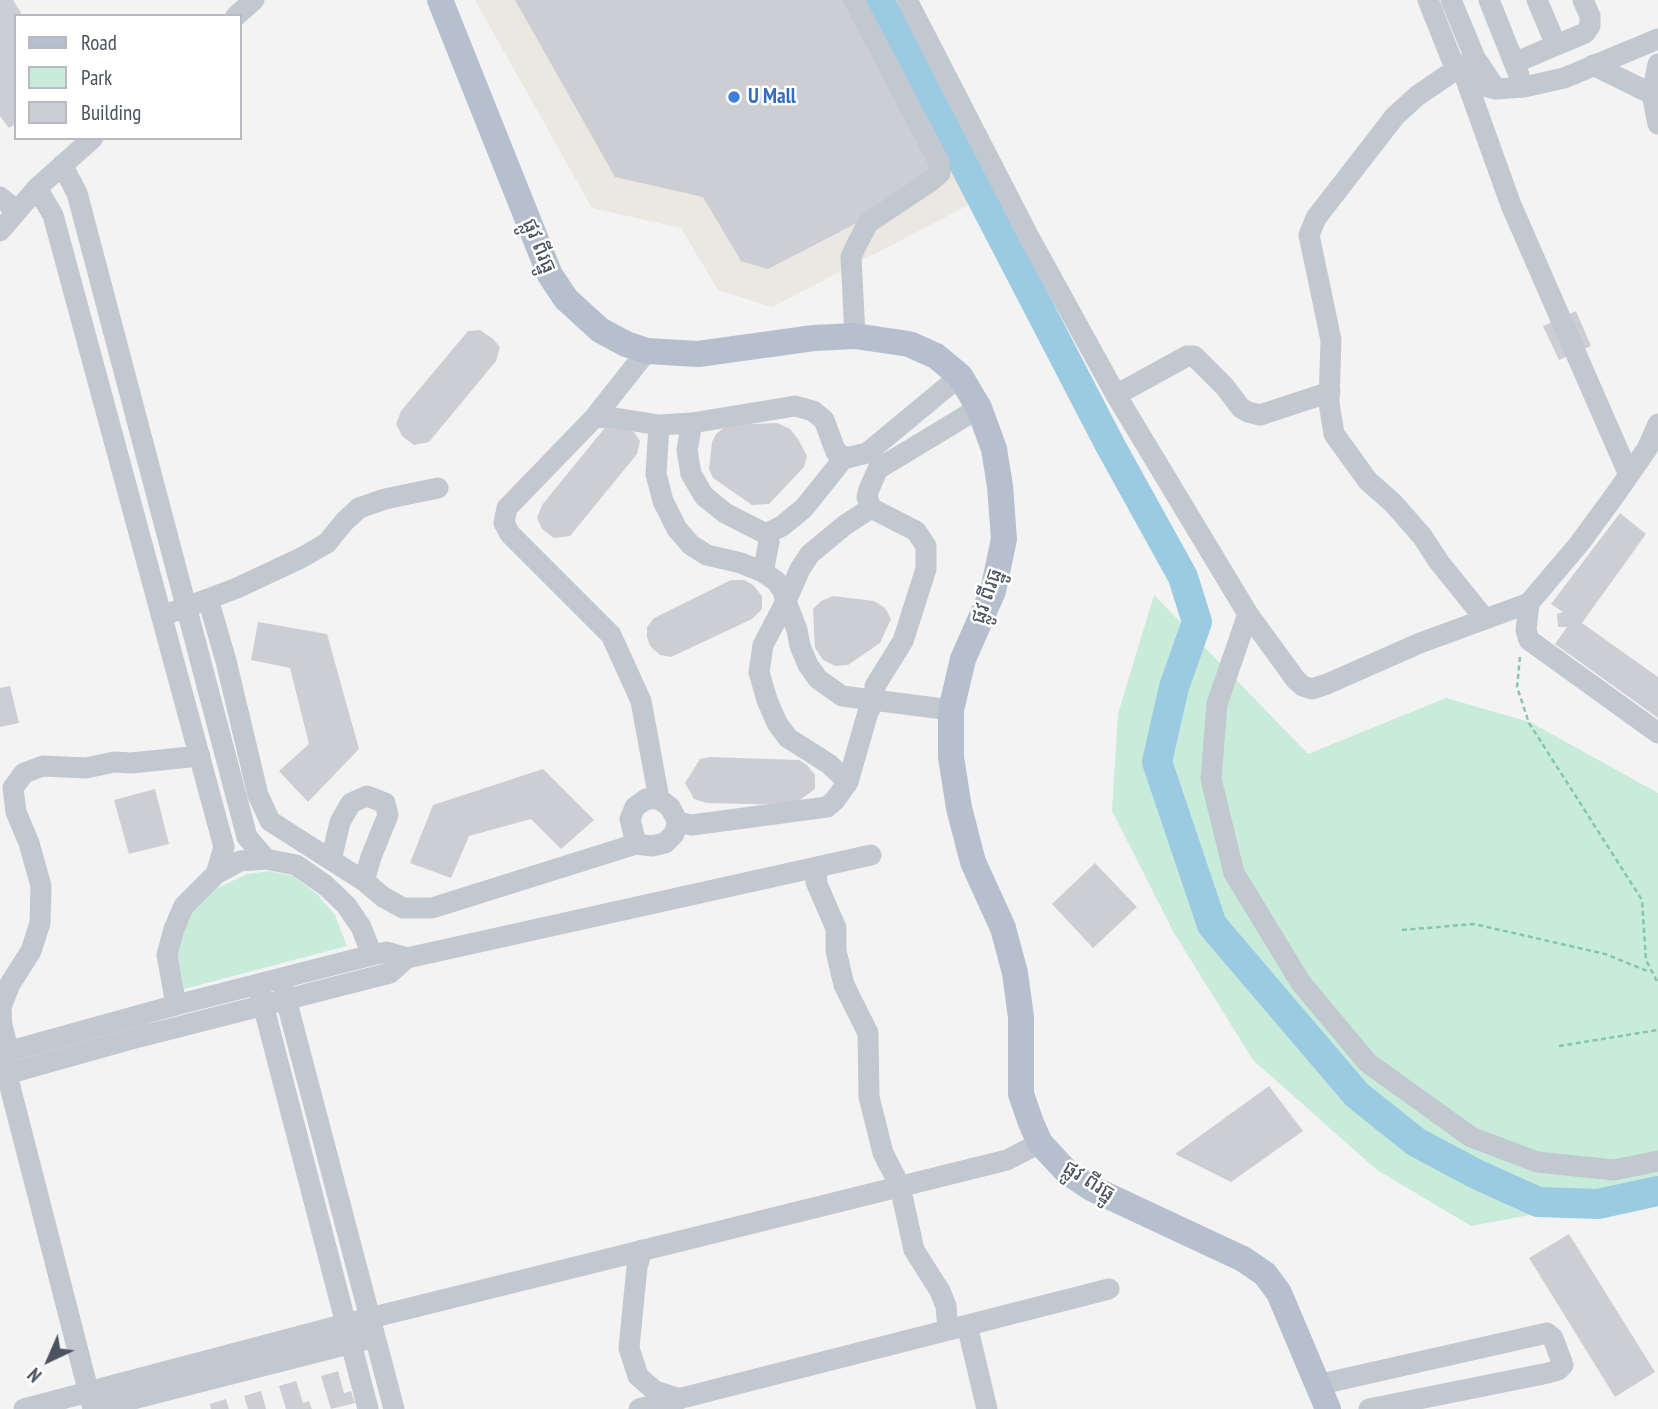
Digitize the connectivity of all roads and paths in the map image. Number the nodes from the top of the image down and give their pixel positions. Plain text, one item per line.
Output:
1 (254, 0) edge
2 (854, 0) edge
3 (906, 0) edge
4 (1428, 0) edge
5 (1451, 0) edge
6 (1489, 0) edge
7 (1537, 0) edge
8 (1583, 0) edge
9 (446, 2) edge
10 (238, 14) edge
11 (1658, 39) edge
12 (1556, 45) junction
13 (1514, 63) junction
14 (1658, 64) edge
15 (1593, 65) junction
16 (1462, 72) junction
17 (1524, 87) junction
18 (1496, 89) junction
19 (1652, 94) junction
20 (1658, 124) edge
21 (91, 140) edge
22 (62, 165) junction
23 (37, 188) junction
24 (5, 202) edge
25 (0, 231) edge
26 (855, 336) junction
27 (647, 351) junction
28 (960, 376) junction
29 (1330, 393) junction
30 (1116, 395) junction
31 (979, 408) junction
32 (594, 418) junction
33 (692, 422) junction
34 (1658, 424) edge
35 (659, 425) junction
36 (840, 455) junction
37 (872, 461) junction
38 (1629, 475) junction
39 (438, 488) dead end
40 (871, 508) junction
41 (766, 534) junction
42 (763, 572) junction
43 (208, 599) junction
44 (786, 601) junction
45 (1529, 603) junction
46 (187, 607) junction
47 (1248, 614) junction
48 (161, 616) junction
49 (1485, 619) junction
50 (1529, 640) junction
51 (875, 699) junction
52 (951, 710) junction
53 (1658, 733) edge
54 (200, 756) junction
55 (848, 782) junction
56 (659, 799) junction
57 (678, 822) junction
58 (636, 844) junction
59 (871, 855) dead end
60 (266, 859) junction
61 (331, 860) junction
62 (818, 867) junction
63 (216, 874) junction
64 (364, 881) junction
65 (1402, 930) dead end
66 (372, 955) junction
67 (407, 958) junction
68 (1650, 972) junction
69 (1658, 983) edge
70 (284, 990) junction
71 (261, 995) junction
72 (176, 1005) junction
73 (1, 1026) edge
74 (1658, 1030) edge
75 (1559, 1046) dead end
76 (3, 1064) edge
77 (1040, 1143) junction
78 (1658, 1161) edge
79 (900, 1186) junction
80 (642, 1250) junction
81 (1109, 1289) dead end
82 (373, 1328) junction
83 (957, 1328) junction
84 (349, 1333) junction
85 (1456, 1353) junction
86 (1377, 1371) junction
87 (1317, 1385) junction
88 (1462, 1390) junction
89 (680, 1399) junction
90 (92, 1403) edge
91 (1377, 1407) edge
92 (24, 1409) edge
93 (368, 1409) edge
94 (394, 1409) edge
95 (639, 1409) edge
96 (987, 1409) edge
97 (1328, 1409) edge

1 - 10 street
2 - 26 street
3 - 30 street
4 - 16 street
5 - 18 street
6 - 13 street
7 - 12 street
8 - 12 street
9 - 27 main road, ផ្លូវ ពីរធ្នូ
11 - 15 street
12 - 13 street
13 - 17 street
14 - 19 street
15 - 17 street
15 - 19 street
16 - 18 street
16 - 29 street
16 - 38 street
17 - 18 street
19 - 20 street
21 - 22 street
22 - 23 street
22 - 46 street
23 - 24 street
23 - 48 street
24 - 25 street
26 - 27 main road, ផ្លូវ ពីរធ្នូ
26 - 28 main road, ផ្លូវ ពីរធ្នូ
27 - 32 street
28 - 31 main road, ផ្លូវ ពីរធ្នូ
28 - 37 street
29 - 30 street
29 - 49 street
30 - 47 street
31 - 37 street
31 - 52 main road, ផ្លូវ ពីរធ្នូ
32 - 35 street
32 - 56 street
33 - 35 street
33 - 36 street
33 - 41 street
34 - 38 street
35 - 42 street
36 - 37 street
36 - 41 street
37 - 40 street
38 - 45 street
39 - 43 street
40 - 44 street
40 - 51 street
41 - 42 street
42 - 44 street
43 - 46 street
43 - 61 street
44 - 51 street
44 - 55 street
45 - 49 street
45 - 50 street
46 - 48 street
46 - 60 street
47 - 49 street
47 - 78 street
48 - 54 street
50 - 53 street
50 - 68 path
51 - 52 street
51 - 55 street
52 - 77 main road, ផ្លូវ ពីរធ្នូ
54 - 63 street
54 - 73 street
55 - 57 street
56 - 57 street
56 - 58 street
57 - 58 street
58 - 64 street
59 - 62 street
60 - 63 street
60 - 66 street
61 - 64 street
61 - 64 street
62 - 67 street
62 - 79 street
63 - 72 street
65 - 68 path
66 - 67 street
66 - 70 street
67 - 70 street
68 - 69 path
70 - 71 street
70 - 82 street
71 - 72 street
71 - 76 street
71 - 84 street
72 - 76 street
73 - 76 street
74 - 75 path
76 - 90 street
77 - 79 street
77 - 87 main road, ផ្លូវ ពីរធ្នូ
79 - 80 street
79 - 83 street
80 - 82 street
80 - 89 street
81 - 83 street
82 - 84 street
82 - 94 street
83 - 89 street
83 - 96 street
84 - 90 street
84 - 93 street
85 - 86 street
85 - 88 street
85 - 88 street
86 - 87 street
86 - 91 street
87 - 97 main road, ផ្លូវ ពីរធ្នូ
88 - 91 street
89 - 95 street
90 - 92 street

